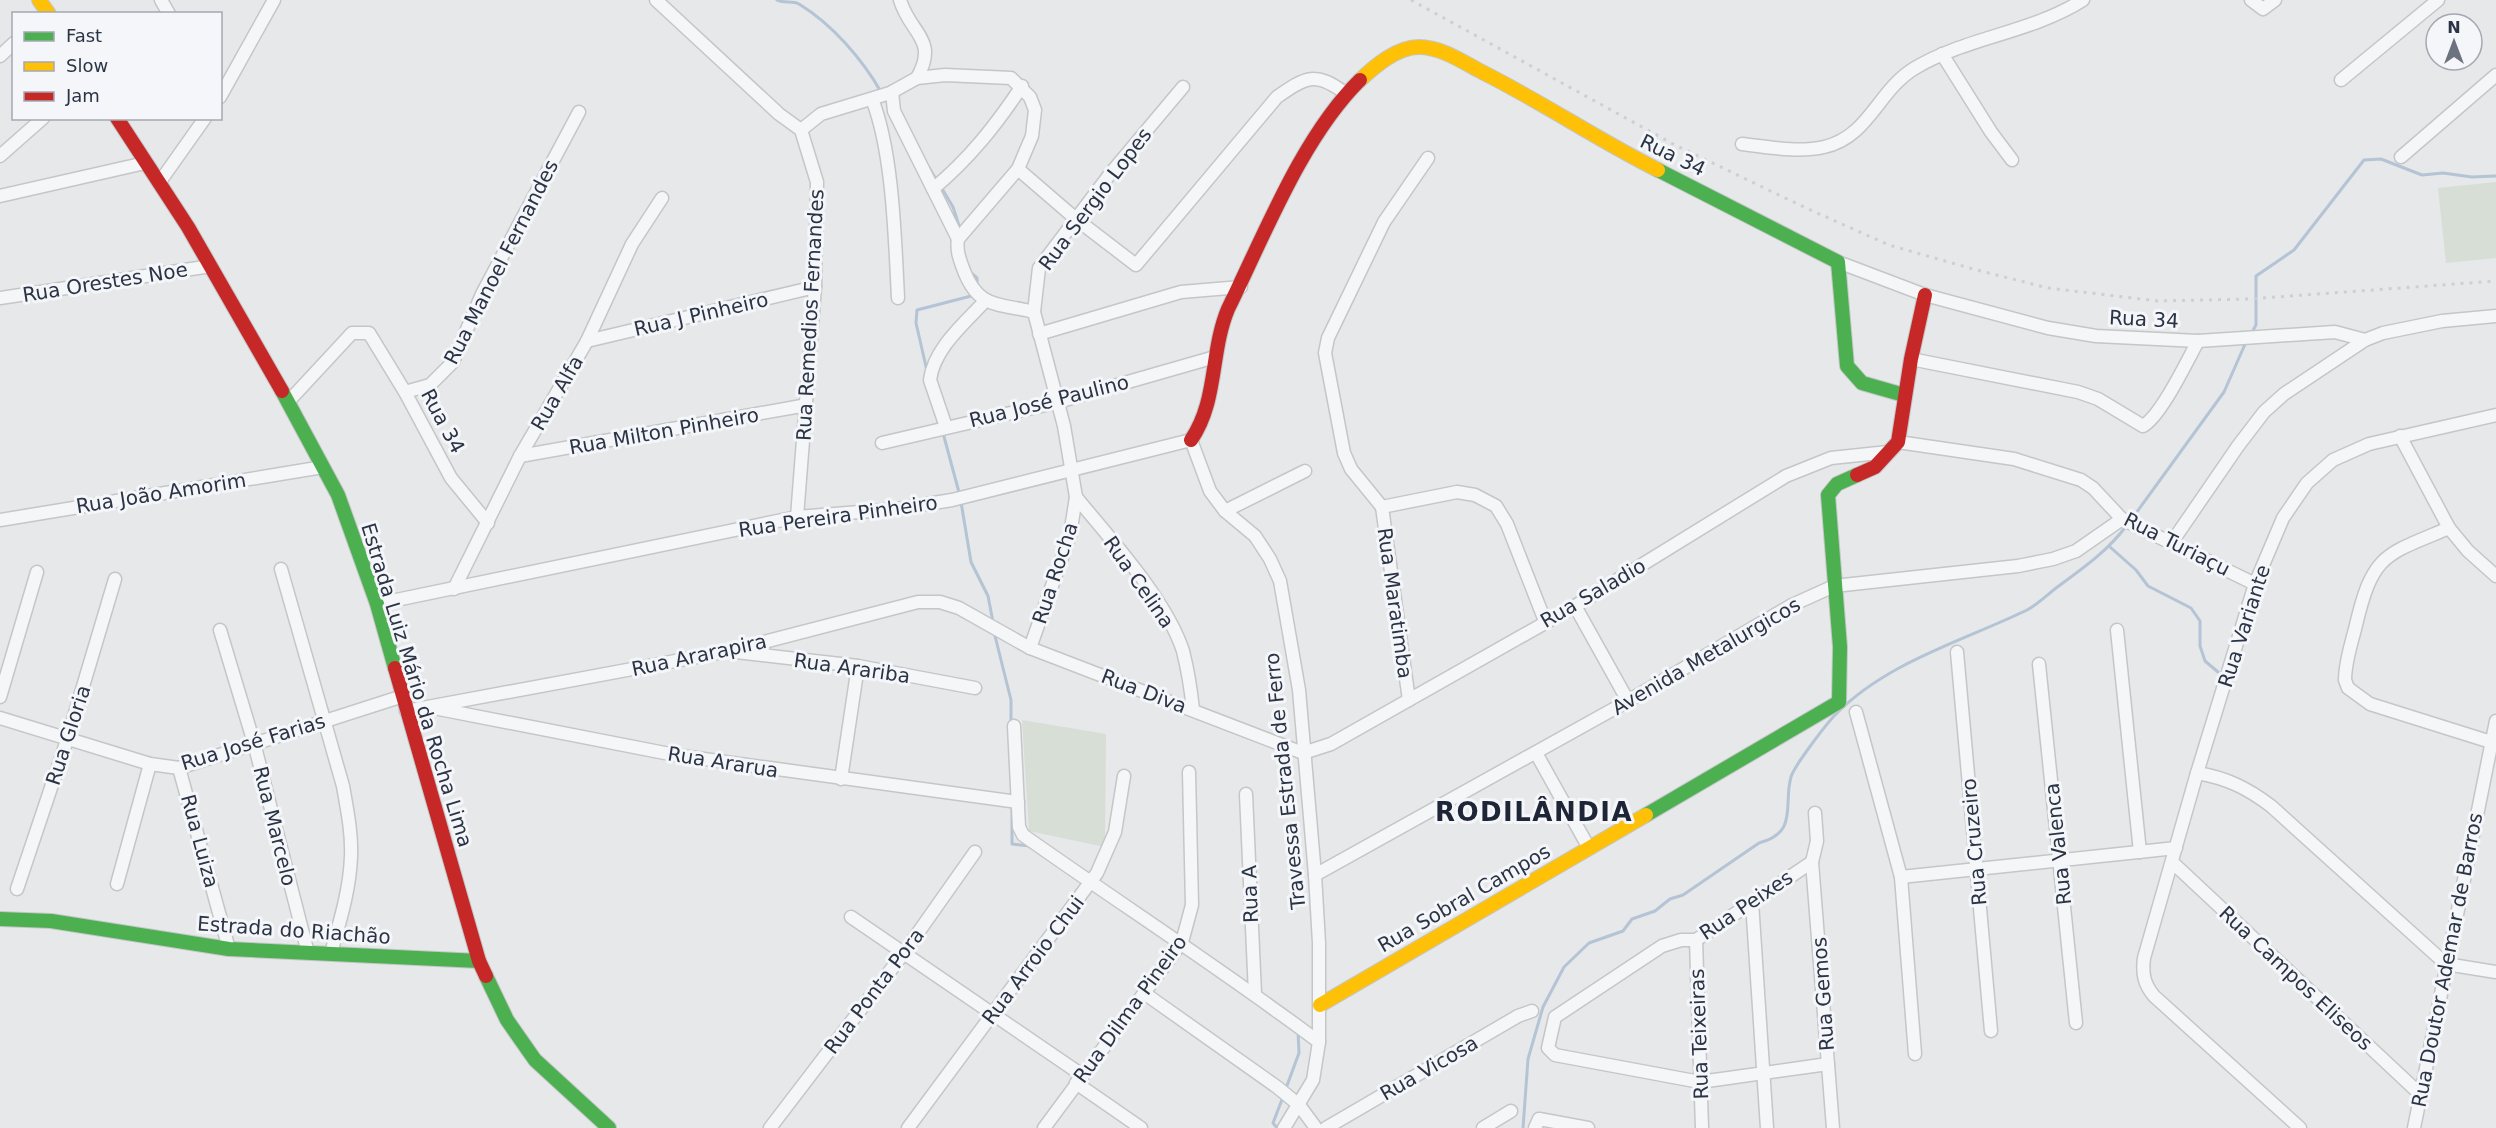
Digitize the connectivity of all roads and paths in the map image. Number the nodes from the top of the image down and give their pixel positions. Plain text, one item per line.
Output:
1 (274, 0) edge
2 (656, 0) edge
3 (900, 0) edge
4 (2083, 0) edge
5 (2251, 0) edge
6 (2275, 0) edge
7 (2438, 0) edge
8 (12, 45) edge
9 (1942, 54) junction
10 (0, 56) edge
11 (2496, 75) edge
12 (917, 78) junction
13 (2341, 80) dead end
14 (1022, 86) junction
15 (1183, 87) dead end
16 (222, 92) edge
17 (891, 93) junction
18 (1345, 93) junction
19 (874, 99) junction
20 (579, 112) dead end
21 (42, 120) edge
22 (118, 120) edge
23 (204, 120) edge
24 (801, 130) junction
25 (1742, 144) dead end
26 (0, 156) edge
27 (2402, 157) dead end
28 (1428, 158) dead end
29 (2012, 160) dead end
30 (146, 163) junction
31 (1018, 169) junction
32 (159, 183) junction
33 (933, 189) junction
34 (0, 196) edge
35 (662, 198) dead end
36 (1076, 219) junction
37 (958, 239) junction
38 (1838, 262) junction
39 (211, 266) junction
40 (815, 287) junction
41 (1241, 287) junction
42 (1925, 295) junction
43 (0, 298) edge
44 (898, 298) dead end
45 (986, 300) junction
46 (1034, 312) junction
47 (2496, 316) edge
48 (1039, 334) junction
49 (2365, 340) junction
50 (587, 341) junction
51 (2198, 341) junction
52 (1215, 357) junction
53 (1911, 359) junction
54 (405, 392) junction
55 (1904, 395) junction
56 (288, 402) junction
57 (1058, 402) junction
58 (807, 405) junction
59 (2496, 415) edge
60 (941, 428) junction
61 (2400, 436) junction
62 (1191, 440) junction
63 (882, 442) dead end
64 (1893, 447) junction
65 (520, 456) junction
66 (323, 467) junction
67 (1073, 470) junction
68 (1305, 471) dead end
69 (1076, 497) junction
70 (1382, 507) junction
71 (1225, 510) junction
72 (797, 517) junction
73 (0, 520) edge
74 (2124, 520) junction
75 (488, 523) junction
76 (2449, 528) junction
77 (2172, 542) junction
78 (281, 569) dead end
79 (37, 572) dead end
80 (2496, 576) edge
81 (116, 579) dead end
82 (2255, 584) junction
83 (1834, 586) junction
84 (454, 589) junction
85 (377, 604) junction
86 (1575, 606) junction
87 (1545, 621) junction
88 (987, 623) joint
89 (220, 630) dead end
90 (2117, 630) dead end
91 (1030, 648) junction
92 (729, 651) junction
93 (1957, 652) dead end
94 (2039, 664) dead end
95 (858, 666) junction
96 (975, 688) dead end
97 (403, 696) junction
98 (0, 697) edge
99 (1409, 700) junction
100 (1628, 701) junction
101 (431, 708) junction
102 (1193, 710) junction
103 (406, 711) junction
104 (1856, 712) dead end
105 (0, 718) edge
106 (324, 721) junction
107 (2496, 721) edge
108 (1014, 726) dead end
109 (67, 740) junction
110 (2492, 742) junction
111 (254, 744) junction
112 (1304, 753) junction
113 (1536, 753) junction
114 (150, 764) junction
115 (179, 768) junction
116 (1189, 772) dead end
117 (2197, 773) junction
118 (1124, 776) dead end
119 (841, 779) junction
120 (1246, 794) dead end
121 (1018, 801) junction
122 (1815, 813) dead end
123 (1590, 848) junction
124 (2176, 848) junction
125 (975, 852) dead end
126 (2140, 852) junction
127 (2060, 861) junction
128 (1812, 862) junction
129 (2172, 862) junction
130 (1977, 869) junction
131 (1315, 875) junction
132 (1901, 877) junction
133 (1091, 883) junction
134 (117, 884) dead end
135 (17, 889) dead end
136 (1752, 902) junction
137 (851, 917) dead end
138 (0, 919) edge
139 (1696, 940) junction
140 (1180, 945) junction
141 (229, 949) junction
142 (308, 953) junction
143 (331, 953) junction
144 (903, 954) junction
145 (479, 961) junction
146 (2446, 964) junction
147 (2496, 972) edge
148 (1144, 993) junction
149 (1255, 994) junction
150 (1320, 1005) junction
151 (1532, 1011) dead end
152 (992, 1013) junction
153 (2076, 1023) dead end
154 (1991, 1031) dead end
155 (1319, 1042) junction
156 (1915, 1054) dead end
157 (1828, 1064) junction
158 (1765, 1071) junction
159 (1079, 1079) junction
160 (1700, 1082) junction
161 (2420, 1094) junction
162 (1297, 1103) junction
163 (1511, 1111) dead end
164 (1536, 1124) edge
165 (1285, 1127) edge
166 (609, 1128) edge
167 (770, 1128) edge
168 (908, 1128) edge
169 (1044, 1128) edge
170 (1141, 1128) edge
171 (1316, 1128) edge
172 (1326, 1128) edge
173 (1483, 1128) edge
174 (1588, 1128) edge
175 (1702, 1128) edge
176 (1767, 1128) edge
177 (1833, 1128) edge
178 (2300, 1128) edge
179 (2414, 1128) edge

1 - 16 street
2 - 24 street
3 - 12 street
4 - 9 street
5 - 6 street
7 - 13 street
8 - 10 street
9 - 25 street
9 - 29 street
11 - 27 street
12 - 14 street
12 - 17 street
14 - 31 street
14 - 33 street
15 - 36 street, Rua Sergio Lopes
17 - 19 street
17 - 33 street
18 - 36 street
18 - 38 street, Rua 34
18 - 41 street
19 - 24 street
19 - 44 street
20 - 54 street, Rua Manoel Fernandes
21 - 26 street
22 - 30 street, Estrada Luiz Mário da Rocha Lima
23 - 32 street
24 - 40 street, Rua Remedios Fernandes
28 - 70 street
30 - 32 street, Estrada Luiz Mário da Rocha Lima
30 - 34 street
31 - 36 street
31 - 37 street
32 - 39 street, Estrada Luiz Mário da Rocha Lima
33 - 37 street
35 - 50 street, Rua Alfa
36 - 46 street, Rua Sergio Lopes
37 - 45 street
38 - 42 street, Rua 34
38 - 55 street
39 - 43 street, Rua Orestes Noe
39 - 56 street, Estrada Luiz Mário da Rocha Lima
40 - 50 street, Rua J Pinheiro
40 - 58 street, Rua Remedios Fernandes
41 - 48 street
41 - 52 street
42 - 51 street, Rua 34
42 - 53 street
45 - 46 street
45 - 60 street
46 - 48 street, Rua Sergio Lopes
47 - 49 street
48 - 57 street, Rua Sergio Lopes
49 - 51 street, Rua 34
49 - 77 street
50 - 65 street, Rua Alfa
51 - 53 street
52 - 57 street, Rua José Paulino
52 - 62 street
53 - 55 street
54 - 56 street, Rua 34
54 - 75 street, Rua 34
55 - 64 street
56 - 66 street, Estrada Luiz Mário da Rocha Lima
57 - 60 street, Rua José Paulino
57 - 67 street, Rua Sergio Lopes
58 - 65 street, Rua Milton Pinheiro
58 - 72 street, Rua Remedios Fernandes
59 - 61 street, Rua Variante
60 - 63 street, Rua José Paulino
61 - 76 street
61 - 82 street, Rua Variante
62 - 67 street, Rua Pereira Pinheiro
62 - 71 street, Travessa Estrada de Ferro
64 - 74 street, Rua Turiaçu
64 - 83 street
64 - 86 street, Rua Saladio
65 - 75 street, Rua Alfa
66 - 73 street, Rua João Amorim
66 - 85 street, Estrada Luiz Mário da Rocha Lima
67 - 69 street, Rua Sergio Lopes
67 - 72 street, Rua Pereira Pinheiro
68 - 71 street
69 - 91 street, Rua Rocha
69 - 102 street, Rua Celina
70 - 87 street
70 - 99 street, Rua Maratimba
71 - 112 street, Travessa Estrada de Ferro
72 - 84 street, Rua Pereira Pinheiro
74 - 77 street, Rua Turiaçu
74 - 83 street, Avenida Metalurgicos
75 - 84 street, Rua Alfa
76 - 80 street
76 - 110 street
77 - 82 street, Rua Turiaçu
78 - 106 street
79 - 98 street
81 - 109 street, Rua Gloria
82 - 117 street, Rua Variante
83 - 100 street, Avenida Metalurgicos
83 - 123 street, Rua Sobral Campos
84 - 85 street, Rua Pereira Pinheiro
85 - 97 street, Estrada Luiz Mário da Rocha Lima
86 - 87 street, Rua Saladio
86 - 100 street
87 - 99 street, Rua Saladio
88 - 91 street, Rua Diva
88 - 92 street, Rua Ararapira
89 - 111 street, Rua Marcelo
90 - 126 street
91 - 102 street, Rua Diva
92 - 95 street, Rua Arariba
92 - 101 street, Rua Ararapira
93 - 130 street, Rua Cruzeiro
94 - 127 street, Rua Valenca
95 - 96 street, Rua Arariba
95 - 119 street
97 - 103 street, Estrada Luiz Mário da Rocha Lima
97 - 106 street, Rua José Farias
99 - 112 street, Rua Saladio
100 - 113 street, Avenida Metalurgicos
101 - 103 street, Rua Ararapira
101 - 119 street, Rua Ararua
102 - 112 street, Rua Diva
103 - 145 street, Estrada Luiz Mário da Rocha Lima
104 - 132 street
105 - 109 street, Rua José Farias
106 - 111 street, Rua José Farias
106 - 143 street
107 - 110 street, Rua Doutor Ademar de Barros
108 - 121 street
109 - 114 street, Rua José Farias
109 - 135 street, Rua Gloria
110 - 146 street, Rua Doutor Ademar de Barros
111 - 115 street, Rua José Farias
111 - 142 street, Rua Marcelo
112 - 131 street, Travessa Estrada de Ferro
113 - 123 street
113 - 131 street, Avenida Metalurgicos
114 - 115 street, Rua José Farias
114 - 134 street
115 - 141 street, Rua Luiza
116 - 140 street, Rua Dilma Pineiro
117 - 124 street, Rua Variante
117 - 146 street
118 - 133 street, Rua Arroio Chui
119 - 121 street, Rua Ararua
120 - 149 street, Rua A
121 - 133 street
122 - 128 street, Rua Gemos
123 - 150 street, Rua Sobral Campos
124 - 126 street
124 - 129 street, Rua Variante
125 - 144 street, Rua Ponta Pora
126 - 127 street
127 - 130 street
127 - 153 street, Rua Valenca
128 - 136 street, Rua Peixes
128 - 157 street, Rua Gemos
129 - 161 street, Rua Campos Eliseos
129 - 178 street, Rua Variante
130 - 132 street
130 - 154 street, Rua Cruzeiro
131 - 150 street, Travessa Estrada de Ferro
132 - 156 street
133 - 140 street
133 - 152 street, Rua Arroio Chui
136 - 139 street, Rua Peixes
136 - 158 street
137 - 144 street
138 - 141 street, Estrada do Riachão
139 - 160 street, Rua Teixeiras
139 - 160 street, Rua Peixes
140 - 148 street, Rua Dilma Pineiro
140 - 149 street
141 - 142 street, Estrada do Riachão
142 - 143 street, Estrada do Riachão
143 - 145 street, Estrada do Riachão
144 - 152 street
144 - 167 street, Rua Ponta Pora
145 - 166 street, Estrada Luiz Mário da Rocha Lima
146 - 147 street
146 - 161 street, Rua Doutor Ademar de Barros
148 - 159 street, Rua Dilma Pineiro
148 - 162 street
149 - 155 street
150 - 155 street, Travessa Estrada de Ferro
151 - 172 street, Rua Vicosa
152 - 159 street
152 - 168 street, Rua Arroio Chui
155 - 162 street, Travessa Estrada de Ferro
157 - 158 street
157 - 177 street, Rua Gemos
158 - 160 street
158 - 176 street
159 - 169 street, Rua Dilma Pineiro
159 - 170 street
160 - 175 street, Rua Teixeiras
161 - 179 street, Rua Doutor Ademar de Barros
162 - 165 street, Travessa Estrada de Ferro
162 - 171 street
163 - 173 street
164 - 174 street

